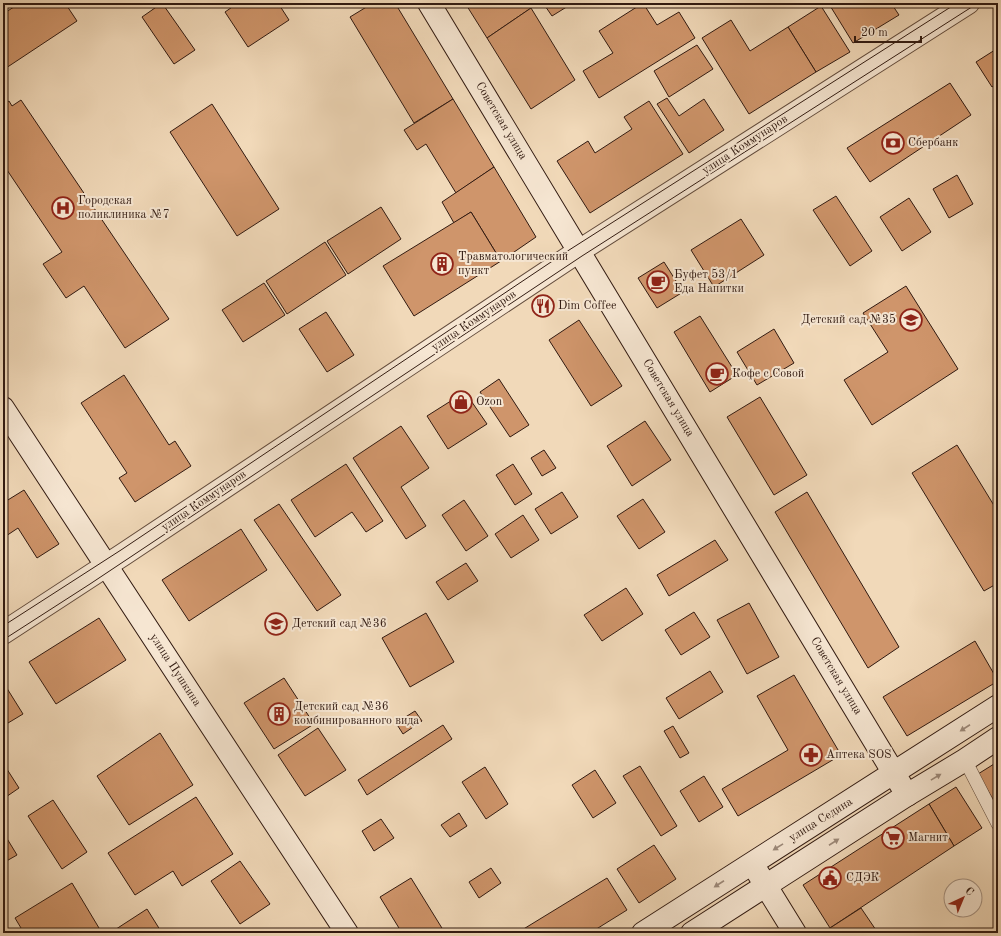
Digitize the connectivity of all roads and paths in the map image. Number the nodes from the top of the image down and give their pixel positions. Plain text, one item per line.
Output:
1 (429, 3) edge
2 (968, 3) edge
3 (579, 251) junction
4 (3, 408) edge
5 (107, 566) junction
6 (3, 633) edge
7 (998, 706) edge
8 (998, 738) edge
9 (965, 760) junction
10 (894, 774) junction
11 (907, 795) junction
12 (998, 824) edge
13 (752, 863) junction
14 (766, 886) junction
15 (346, 933) edge
16 (643, 933) edge
17 (692, 933) edge
18 (796, 933) edge

1 - 3 street, Советская улица
2 - 3 street, улица Коммунаров
3 - 5 street, улица Коммунаров
3 - 10 street, Советская улица
4 - 5 street, улица Пушкина
5 - 6 street, улица Коммунаров
5 - 15 street, улица Пушкина
7 -> 10 street, улица Седина
8 - 9 street, улица Седина
11 -> 9 street, улица Седина
9 - 12 lane
10 - 11 street, Советская улица
10 -> 13 street, улица Седина
14 -> 11 street, улица Седина
13 - 14 street
13 -> 16 street, улица Седина
14 - 17 street, улица Седина
14 - 18 street

